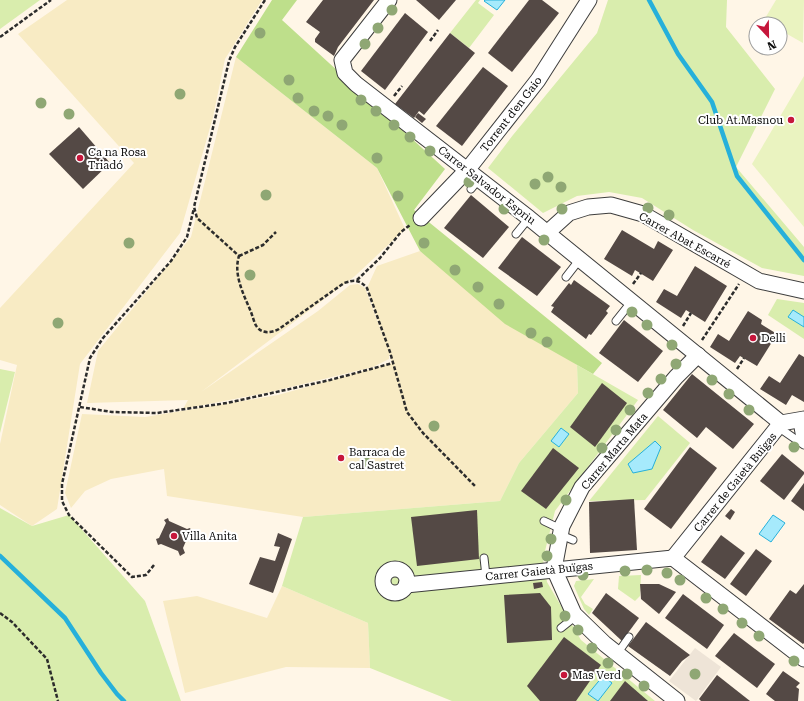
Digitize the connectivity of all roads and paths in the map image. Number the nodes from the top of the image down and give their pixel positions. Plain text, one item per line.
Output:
1 (51, 0) edge
2 (265, 0) edge
3 (388, 0) edge
4 (589, 0) edge
5 (438, 30) dead end
6 (0, 37) edge
7 (430, 41) dead end
8 (402, 86) dead end
9 (391, 100) dead end
10 (468, 169) junction
11 (194, 207) junction
12 (421, 218) joint
13 (529, 218) junction
14 (276, 232) dead end
15 (548, 232) junction
16 (516, 234) dead end
17 (239, 256) junction
18 (580, 259) junction
19 (641, 273) dead end
20 (746, 274) junction
21 (566, 277) dead end
22 (356, 280) junction
23 (804, 291) edge
24 (631, 294) junction
25 (691, 313) dead end
26 (616, 321) dead end
27 (682, 329) dead end
28 (696, 354) junction
29 (744, 358) dead end
30 (393, 364) junction
31 (735, 372) dead end
32 (80, 406) junction
33 (804, 419) edge
34 (804, 424) edge
35 (780, 425) junction
36 (804, 438) edge
37 (804, 445) edge
38 (475, 486) dead end
39 (544, 521) dead end
40 (565, 535) junction
41 (484, 558) dead end
42 (673, 558) junction
43 (154, 565) dead end
44 (554, 569) junction
45 (486, 576) junction
46 (406, 585) dead end
47 (0, 613) edge
48 (576, 616) junction
49 (562, 628) dead end
50 (629, 638) dead end
51 (617, 654) junction
52 (804, 659) edge
53 (58, 701) edge
54 (677, 701) edge

1 - 6 path
2 - 11 path
3 - 10 street, Carrer Salvador Espriu
4 - 10 street, Torrent d'en Gaio
5 - 7 path
8 - 9 path
10 - 12 street, Torrent d'en Gaio
10 - 13 street, Carrer Salvador Espriu
11 - 17 path
11 - 32 path
12 - 22 path
13 - 15 street, Carrer Salvador Espriu
13 - 16 lane
14 - 17 path
15 - 18 street, Carrer Salvador Espriu
15 - 20 street, Carrer Abat Escarré
17 - 22 path
18 - 21 lane
18 - 24 street, Carrer Salvador Espriu
19 - 24 path
20 - 23 street, Carrer Abat Escarré
20 - 28 path
22 - 30 path
24 - 26 lane
24 - 28 street, Carrer Salvador Espriu
25 - 27 path
28 - 35 street, Carrer Salvador Espriu
28 - 40 street, Carrer Marta Mata
29 - 31 path
30 - 32 path
30 - 38 path
32 - 43 path
33 - 35 street, Carrer de Gaietà Buïgas
34 - 36 street
35 - 37 lane
35 - 42 street, Carrer de Gaietà Buïgas
39 - 40 lane
40 - 44 street, Carrer Marta Mata
41 - 45 lane
42 - 44 street, Carrer Gaietà Buïgas
42 - 52 street
44 - 45 street, Carrer Gaietà Buïgas
44 - 48 street
45 - 46 street, Carrer Gaietà Buïgas
47 - 53 path
48 - 49 lane
48 - 51 street
50 - 51 lane
51 - 54 street

